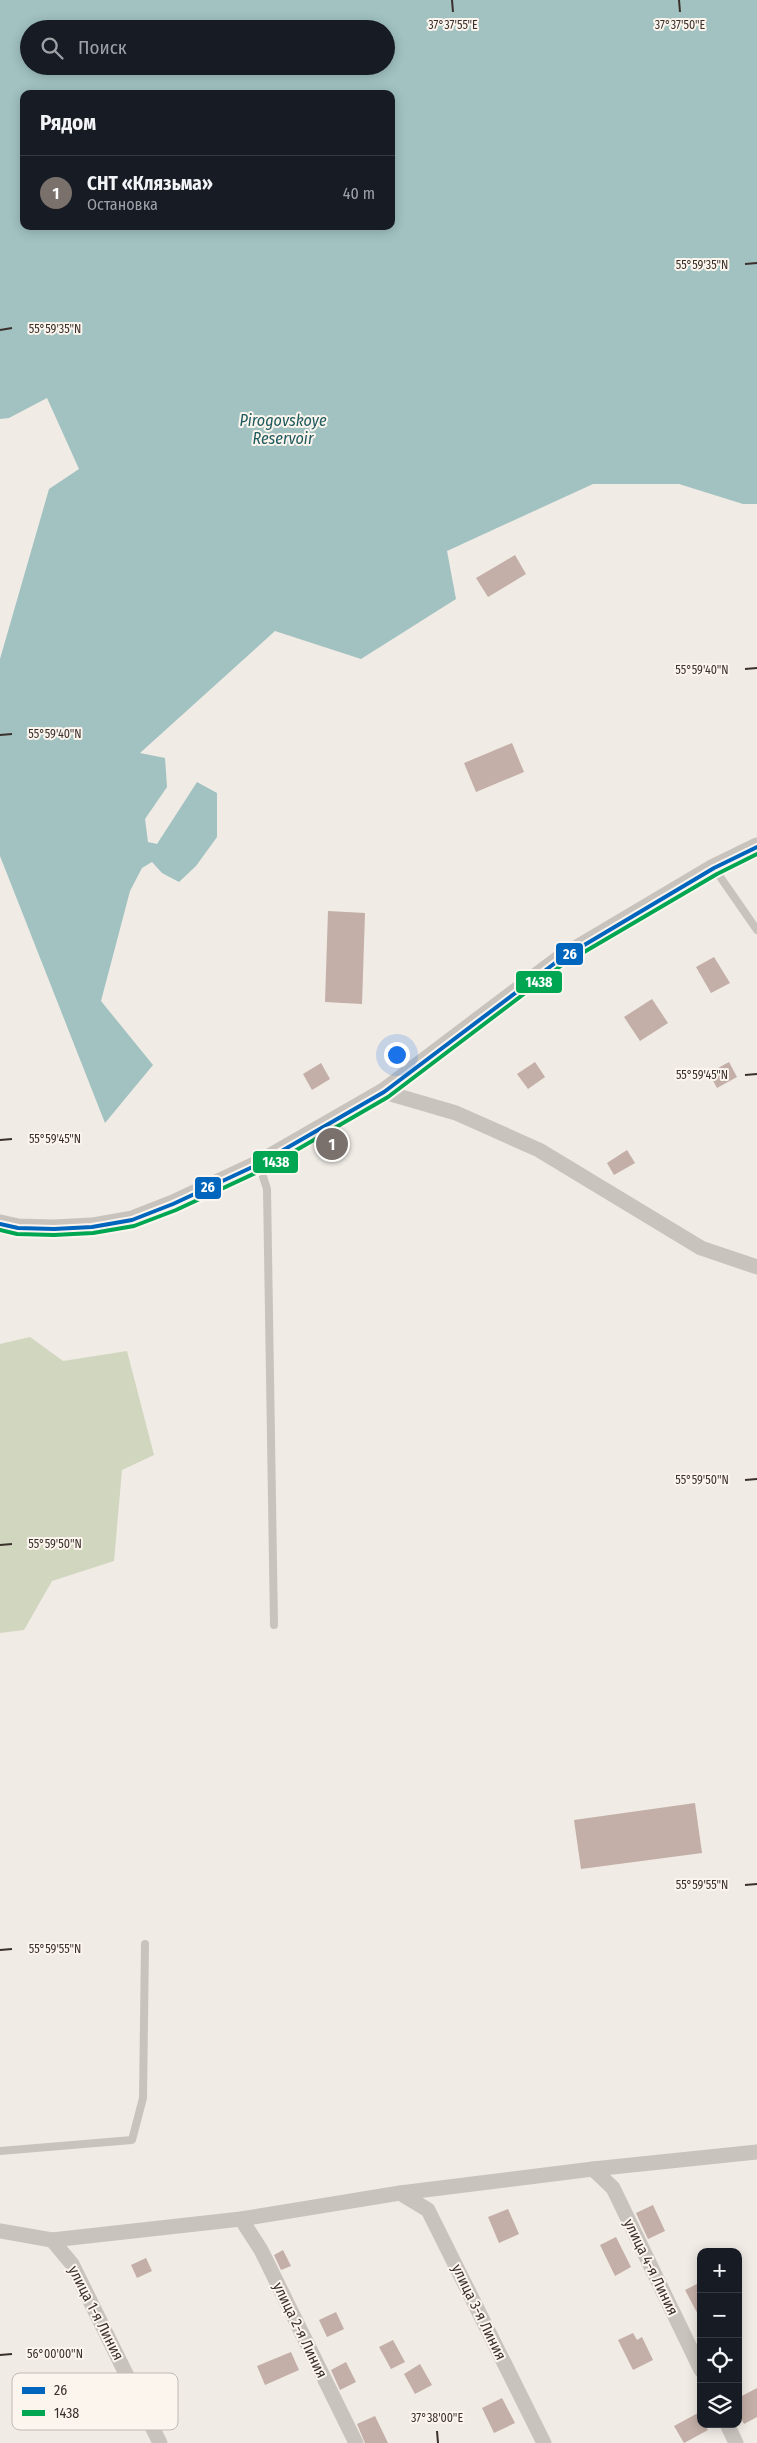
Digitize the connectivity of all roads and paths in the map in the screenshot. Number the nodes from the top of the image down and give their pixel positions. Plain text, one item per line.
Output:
1 (757, 847) edge
2 (714, 868) junction
3 (757, 930) edge
4 (384, 1092) junction
5 (259, 1164) junction
6 (0, 1224) edge
7 (757, 1267) edge
8 (274, 1625) dead end
9 (145, 1944) dead end
10 (0, 2152) edge
11 (757, 2152) edge
12 (594, 2169) junction
13 (400, 2193) junction
14 (241, 2219) junction
15 (0, 2231) edge
16 (52, 2240) junction
17 (697, 2362) edge
18 (126, 2373) edge
19 (729, 2428) edge
20 (154, 2430) edge
21 (160, 2443) edge
22 (356, 2443) edge
23 (544, 2443) edge
24 (736, 2443) edge

1 - 2 street
2 - 3 lane
2 - 4 street
4 - 5 street
4 - 7 street
5 - 6 street
5 - 8 lane
9 - 10 lane
11 - 12 street
12 - 13 street
12 - 17 street, улица 4-я Линия
13 - 14 street
13 - 23 street, улица 3-я Линия
14 - 16 street
14 - 22 street, улица 2-я Линия
15 - 16 street
16 - 18 street, улица 1-я Линия
19 - 24 street
20 - 21 street, улица 1-я Линия

